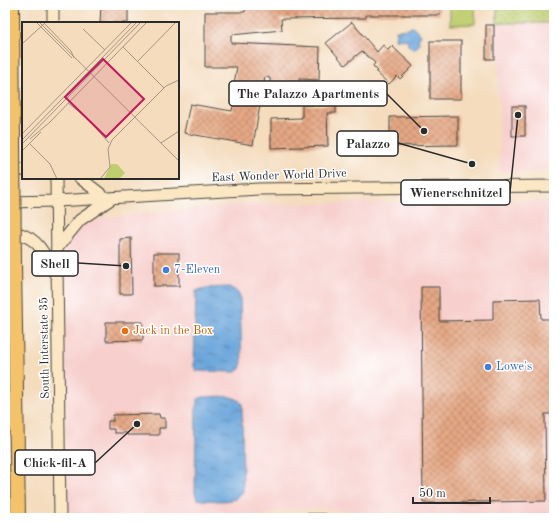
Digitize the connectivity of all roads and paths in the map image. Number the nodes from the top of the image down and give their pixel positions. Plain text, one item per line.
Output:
1 (12, 5) edge
2 (53, 5) edge
3 (53, 22) edge
4 (22, 170) edge
5 (5, 171) edge
6 (56, 179) edge
7 (82, 179) edge
8 (554, 186) edge
9 (110, 198) junction
10 (57, 201) junction
11 (5, 202) edge
12 (5, 230) edge
13 (57, 248) junction
14 (58, 278) junction
15 (18, 518) edge
16 (60, 518) edge
17 (289, 518) edge
18 (324, 518) edge

1 - 15 highway, bridge
2 - 3 main road
4 - 5 main road
6 - 10 main road, South Interstate 35
7 - 9 main road
8 - 9 main road, East Wonder World Drive
9 - 10 main road, East Wonder World Drive
9 - 13 main road
10 - 11 main road, East Wonder World Drive
10 - 13 main road, South Interstate 35
12 - 14 main road
13 - 14 main road, South Interstate 35
14 - 16 main road, South Interstate 35
17 - 18 street

